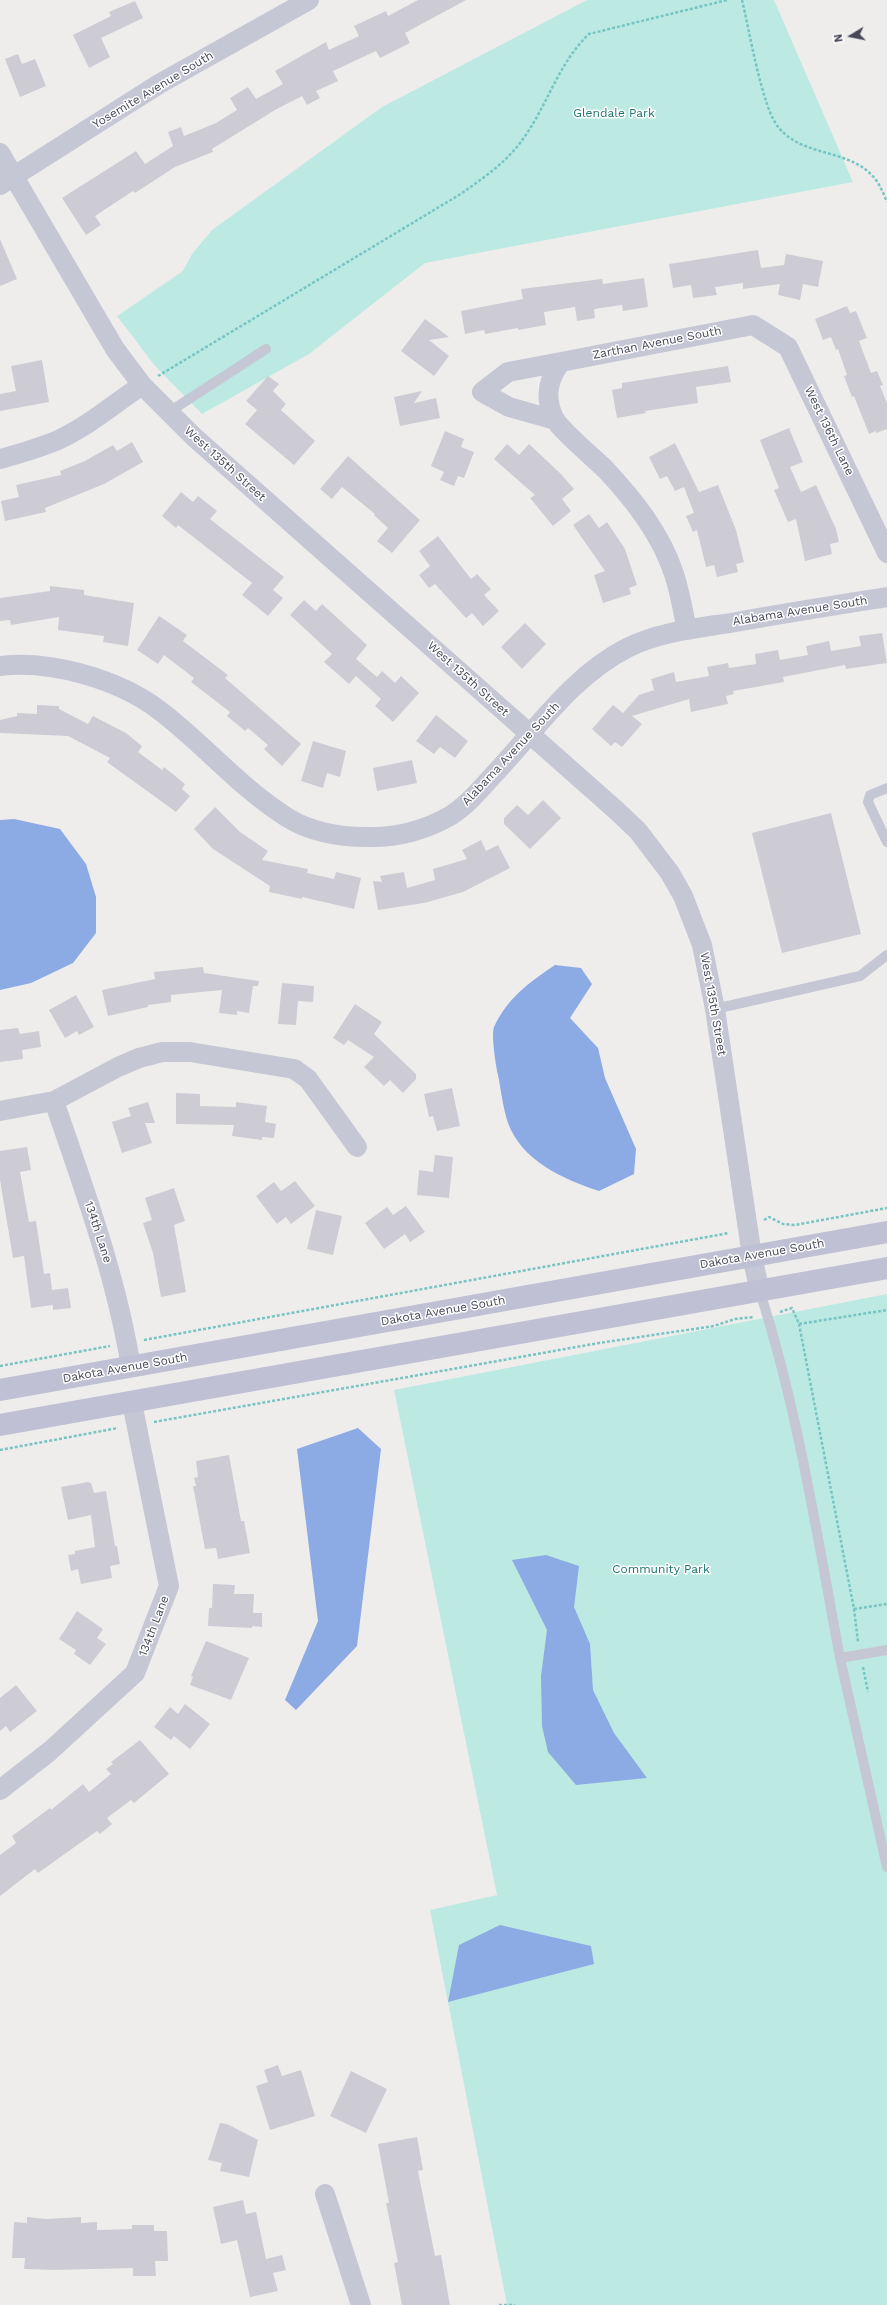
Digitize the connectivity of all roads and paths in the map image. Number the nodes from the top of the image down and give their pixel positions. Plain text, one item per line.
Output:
1 (727, 0) edge
2 (742, 0) edge
3 (302, 2) edge
4 (0, 153) edge
5 (7, 181) edge
6 (887, 202) edge
7 (753, 325) joint
8 (266, 349) dead end
9 (561, 362) junction
10 (142, 385) junction
11 (169, 412) junction
12 (555, 420) junction
13 (0, 459) edge
14 (887, 553) edge
15 (887, 596) edge
16 (687, 630) junction
17 (0, 666) edge
18 (530, 735) junction
19 (887, 788) edge
20 (887, 842) edge
21 (887, 956) edge
22 (716, 1009) junction
23 (54, 1101) junction
24 (0, 1111) edge
25 (357, 1147) dead end
26 (887, 1208) edge
27 (748, 1226) junction
28 (887, 1232) edge
29 (752, 1256) junction
30 (887, 1268) edge
31 (760, 1292) junction
32 (887, 1310) edge
33 (768, 1316) junction
34 (799, 1324) junction
35 (127, 1343) junction
36 (0, 1366) edge
37 (131, 1367) junction
38 (0, 1390) edge
39 (132, 1403) junction
40 (0, 1425) edge
41 (137, 1425) junction
42 (0, 1450) edge
43 (887, 1604) edge
44 (854, 1609) junction
45 (887, 1650) edge
46 (860, 1654) junction
47 (840, 1658) junction
48 (868, 1692) dead end
49 (0, 1790) edge
50 (887, 1867) edge
51 (325, 2194) dead end
52 (361, 2305) edge
53 (499, 2305) edge
54 (515, 2305) edge

1 - 10 path
2 - 6 path
3 - 5 street, Yosemite Avenue South
4 - 5 street, West 135th Street
5 - 10 street, West 135th Street
7 - 9 street, Zarthan Avenue South
7 - 14 street, West 136th Lane
8 - 11 lane
9 - 12 street
9 - 12 street, Zarthan Avenue South
10 - 11 street, West 135th Street
10 - 13 street
11 - 18 street, West 135th Street
12 - 16 street
15 - 16 street, Alabama Avenue South
16 - 18 street, Alabama Avenue South
17 - 18 street, Alabama Avenue South
18 - 22 street, West 135th Street
19 - 20 lane
21 - 22 lane
22 - 27 street, West 135th Street
23 - 24 street
23 - 25 street
23 - 35 street, 134th Lane
26 - 27 path
27 - 29 street, West 135th Street
27 - 35 path
28 - 29 main road, Dakota Avenue South
29 - 31 street, West 135th Street
29 - 37 main road, Dakota Avenue South
30 - 31 main road
31 - 33 lane
31 - 39 main road
32 - 34 path
33 - 34 path
33 - 41 path
33 - 47 lane
34 - 44 path
35 - 36 path
35 - 37 street, 134th Lane
37 - 38 main road, Dakota Avenue South
39 - 40 main road
39 - 41 street, 134th Lane
41 - 42 path
41 - 49 street, 134th Lane
43 - 44 path
44 - 46 path
45 - 46 lane
46 - 47 lane
46 - 48 path
47 - 50 lane
51 - 52 street
53 - 54 path

